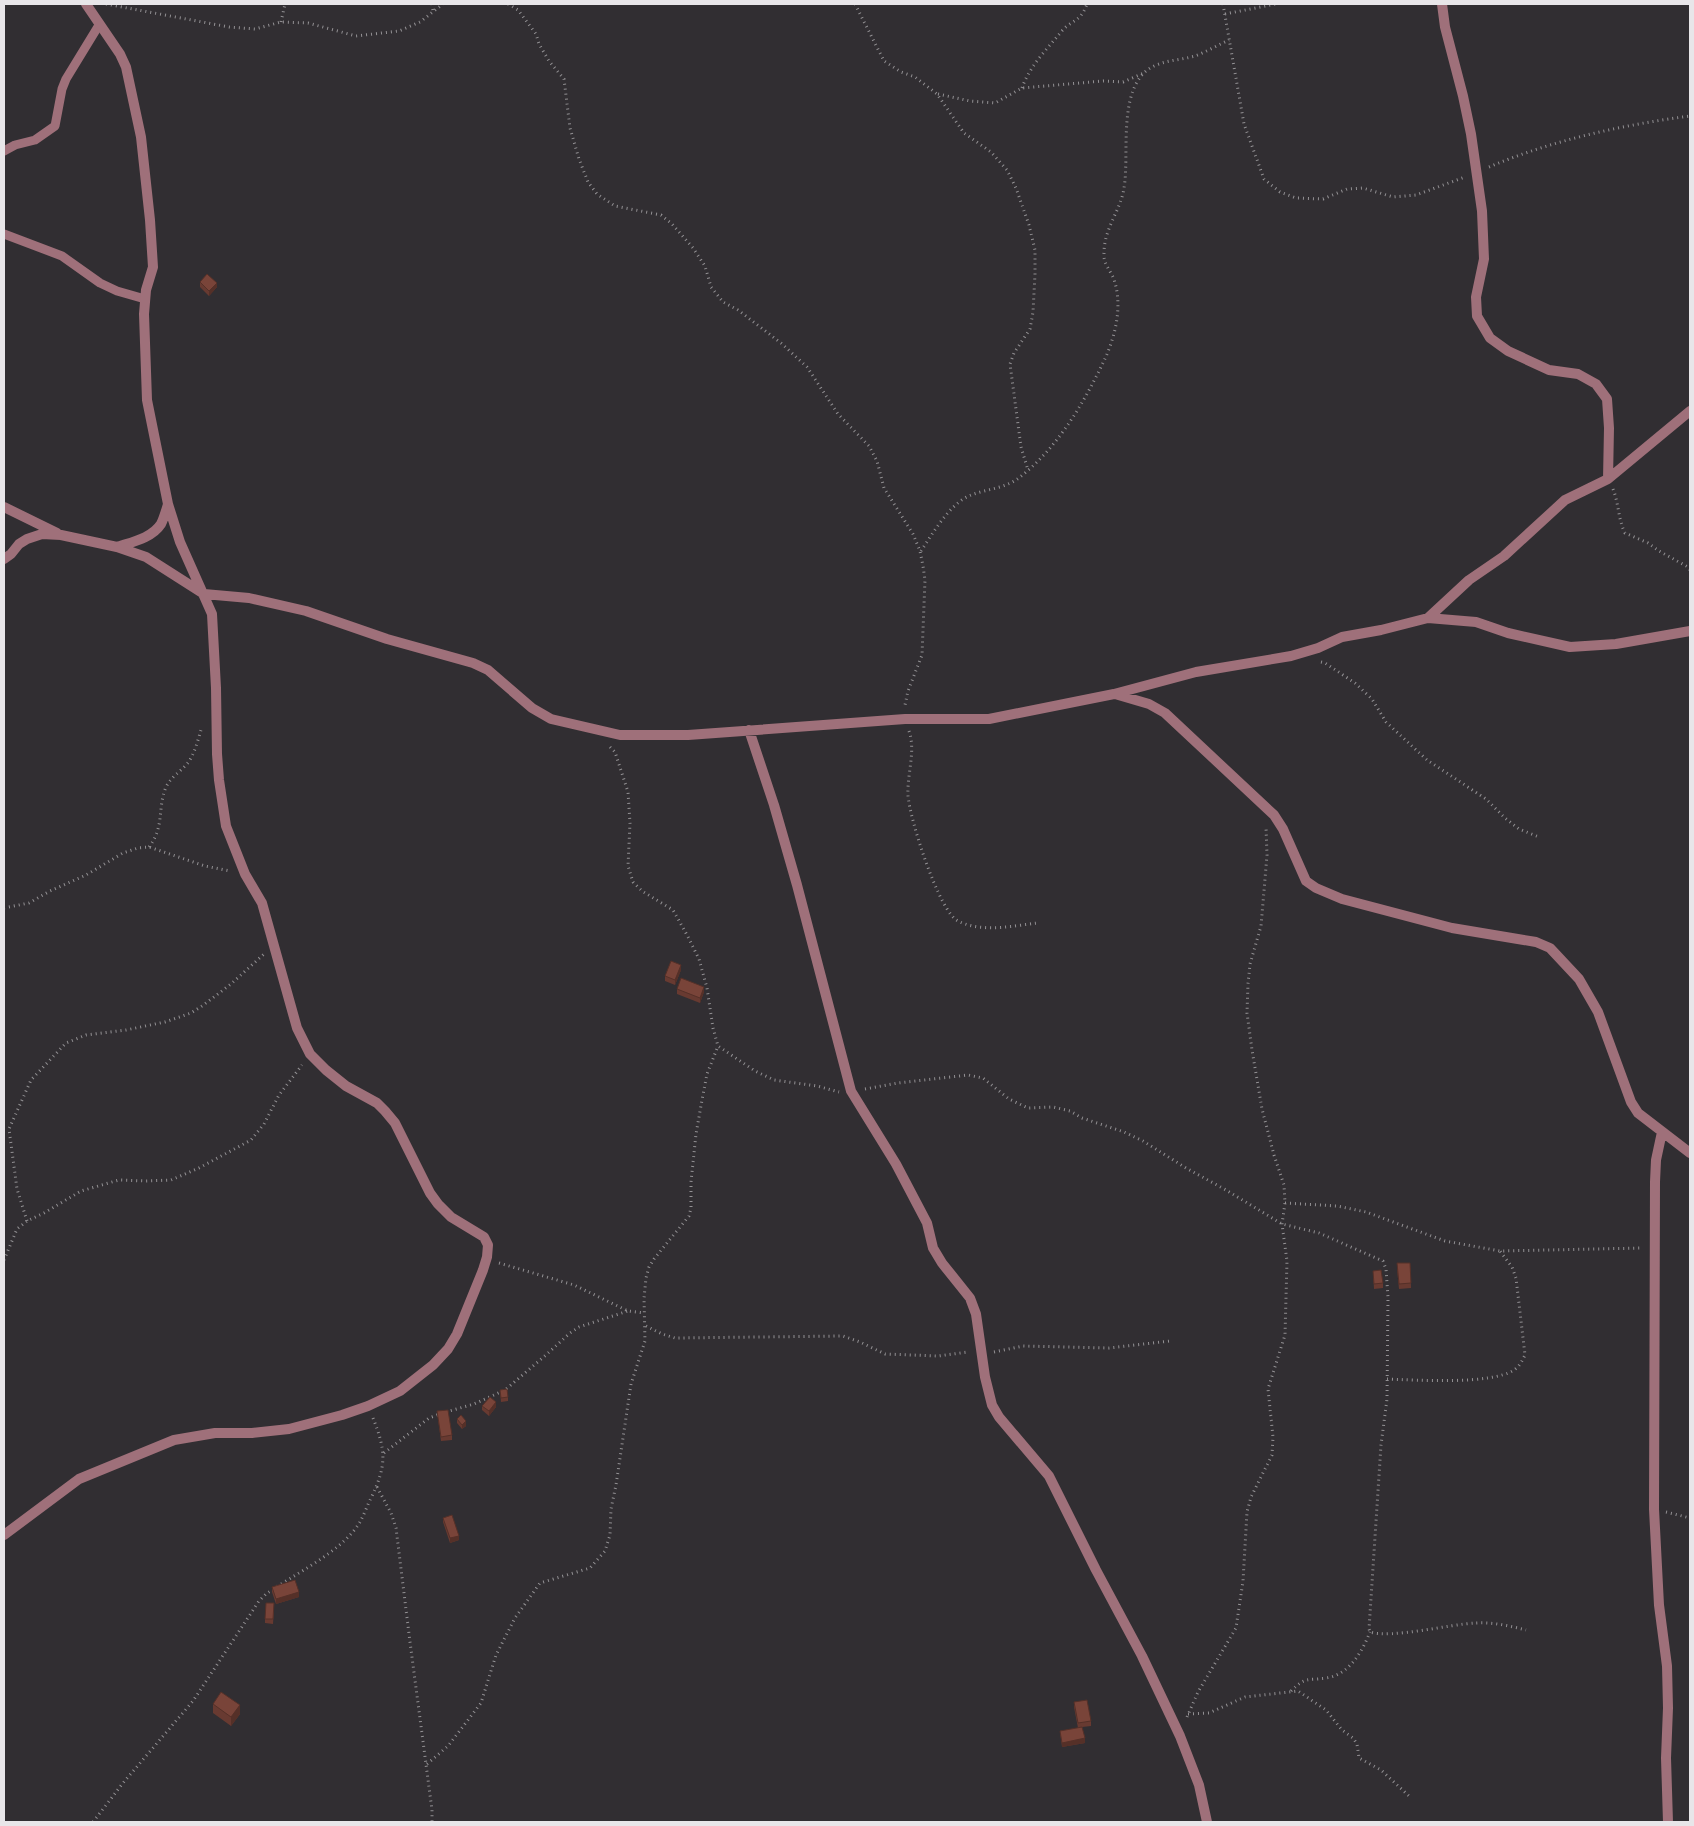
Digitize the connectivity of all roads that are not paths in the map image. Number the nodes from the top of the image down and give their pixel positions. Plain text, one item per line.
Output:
1 (86, 4) edge
2 (1442, 4) edge
3 (99, 25) junction
4 (4, 152) edge
5 (4, 234) edge
6 (145, 299) junction
7 (1690, 411) edge
8 (1608, 479) junction
9 (168, 504) junction
10 (4, 507) edge
11 (61, 535) junction
12 (117, 547) junction
13 (4, 559) edge
14 (204, 594) junction
15 (1428, 618) junction
16 (1690, 631) edge
17 (1114, 694) junction
18 (749, 730) junction
19 (1662, 1132) junction
20 (1690, 1153) edge
21 (4, 1535) edge
22 (1207, 1822) edge
23 (1668, 1822) edge

1 - 3 street
2 - 8 street
3 - 4 lane
3 - 6 street
5 - 6 lane
6 - 9 street
7 - 8 street
8 - 15 street
9 - 12 street
9 - 14 street
10 - 11 street
11 - 12 street
11 - 13 street
12 - 14 street
14 - 18 street
14 - 21 street
15 - 16 street
15 - 17 street
17 - 18 street
17 - 19 street
18 - 22 street
19 - 20 street
19 - 23 street

